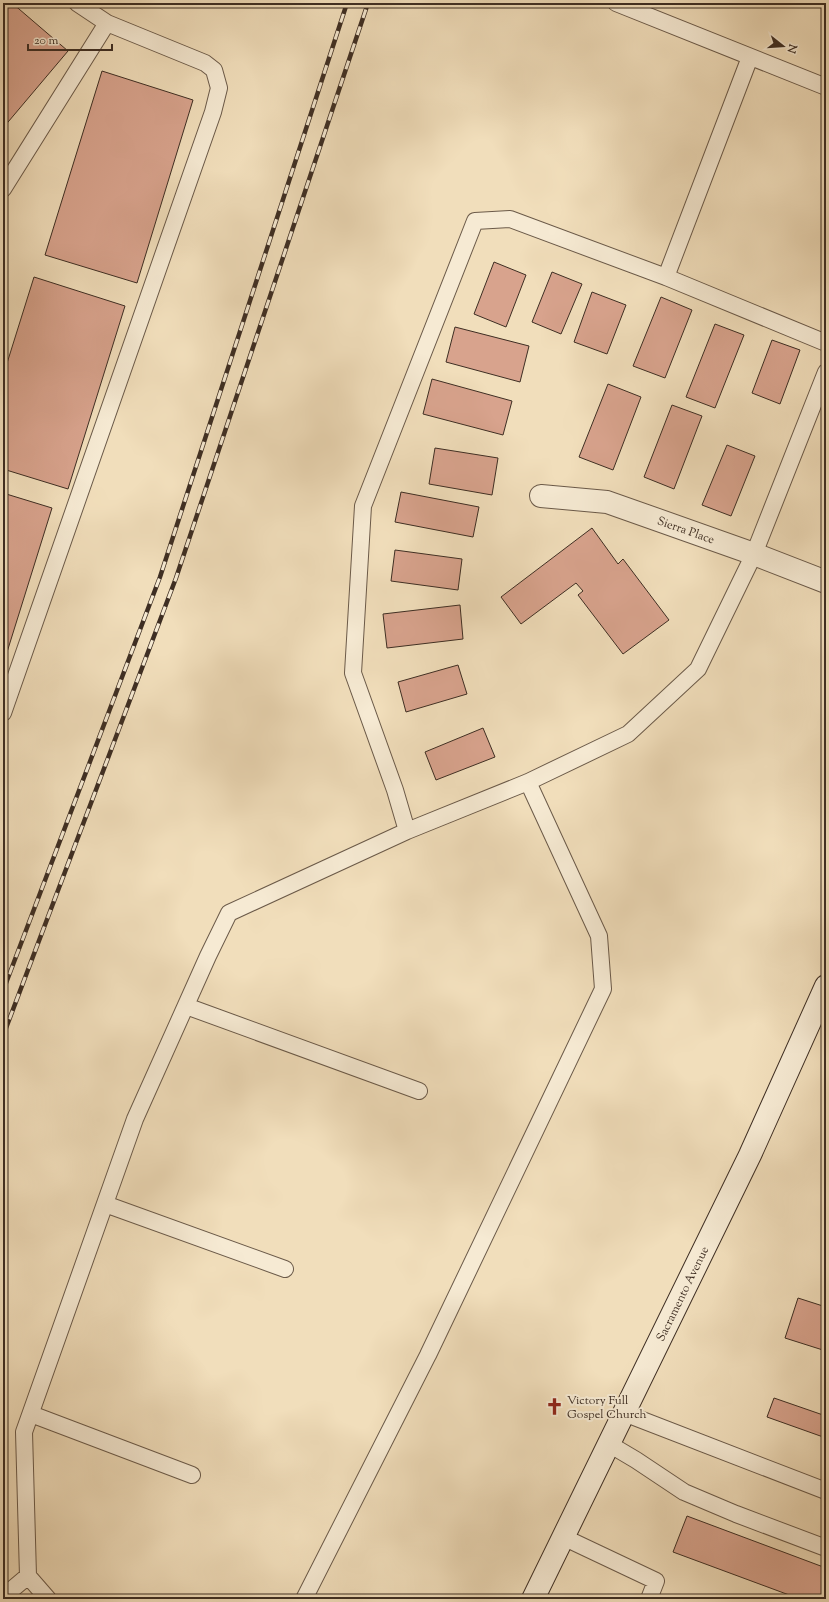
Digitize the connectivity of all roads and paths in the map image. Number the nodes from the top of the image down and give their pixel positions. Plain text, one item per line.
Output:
1 (77, 3) edge
2 (616, 3) edge
3 (106, 23) junction
4 (750, 57) junction
5 (826, 87) edge
6 (3, 189) edge
7 (666, 277) junction
8 (826, 343) edge
9 (826, 372) edge
10 (541, 496) dead end
11 (754, 554) junction
12 (826, 582) edge
13 (3, 713) edge
14 (528, 782) junction
15 (407, 831) junction
16 (826, 986) edge
17 (186, 1006) junction
18 (420, 1091) dead end
19 (105, 1204) junction
20 (285, 1269) dead end
21 (624, 1413) junction
22 (31, 1414) junction
23 (609, 1444) junction
24 (192, 1475) dead end
25 (826, 1491) edge
26 (563, 1537) junction
27 (826, 1548) edge
28 (28, 1576) junction
29 (3, 1597) edge
30 (48, 1599) edge
31 (304, 1599) edge
32 (533, 1599) edge
33 (649, 1599) edge

1 - 3 lane
2 - 4 lane
3 - 6 lane
3 - 13 lane
4 - 5 lane
4 - 7 lane
7 - 8 lane
7 - 15 lane
9 - 11 lane
10 - 11 main road, Sierra Place
11 - 12 main road, Sierra Place
11 - 14 lane
14 - 15 lane
14 - 31 lane
15 - 17 lane
16 - 21 main road, Sacramento Avenue
17 - 18 lane
17 - 19 lane
19 - 20 lane
19 - 22 lane
21 - 23 main road, Sacramento Avenue
21 - 25 lane
22 - 24 lane
22 - 28 lane
23 - 26 main road, Sacramento Avenue
23 - 27 lane
26 - 32 main road, Sacramento Avenue
26 - 33 lane
28 - 29 lane
28 - 30 lane

